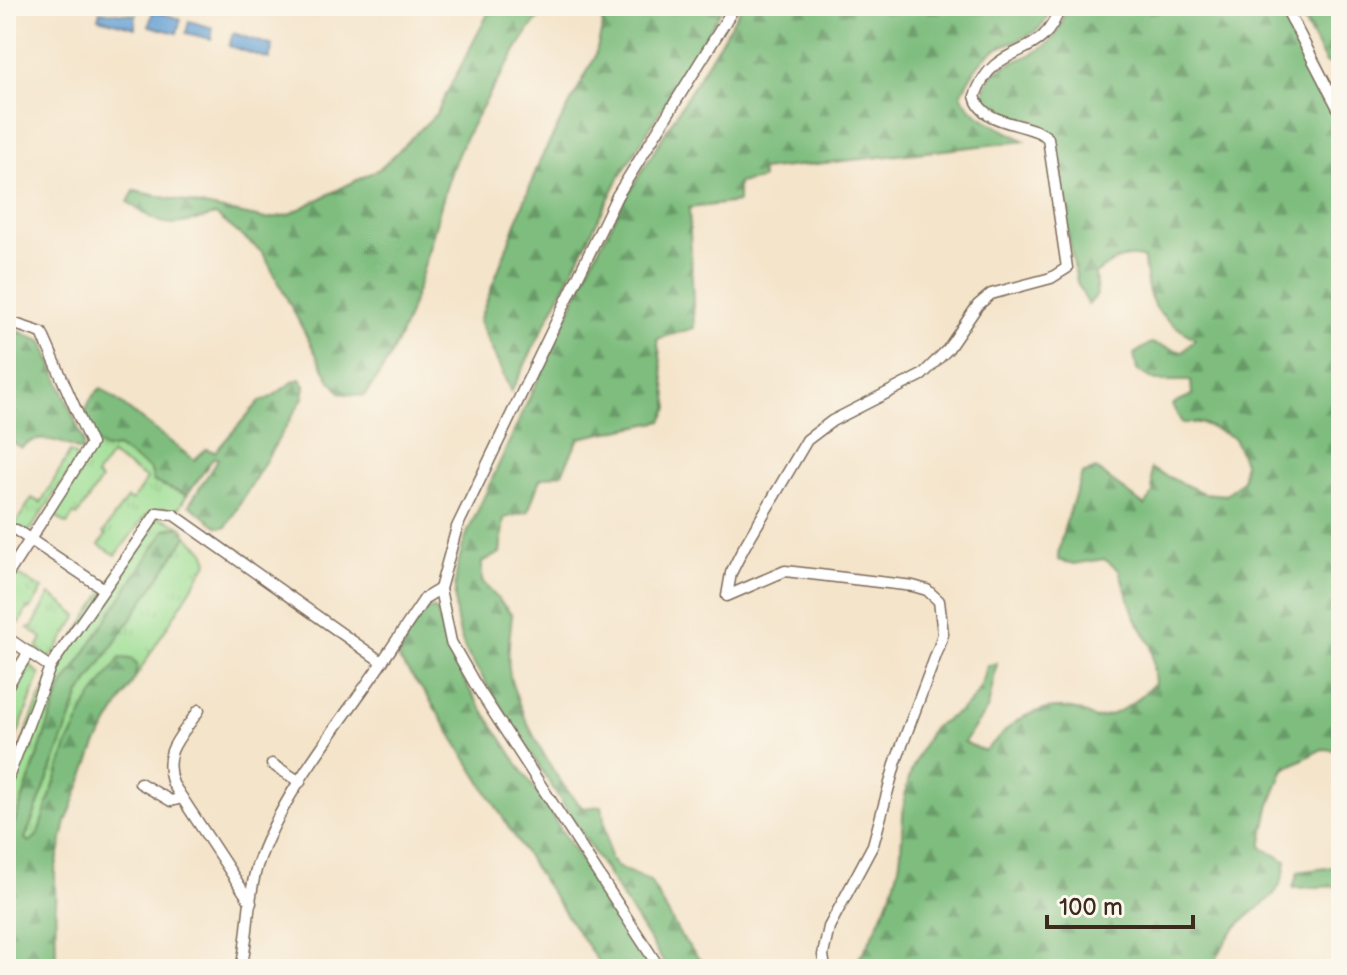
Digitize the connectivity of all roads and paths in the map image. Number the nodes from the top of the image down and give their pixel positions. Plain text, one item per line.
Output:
1 (735, 6) edge
2 (1060, 6) edge
3 (1285, 6) edge
4 (1341, 114) edge
5 (6, 321) edge
6 (16, 530) dead end
7 (31, 539) junction
8 (6, 577) edge
9 (104, 589) junction
10 (440, 589) junction
11 (6, 637) edge
12 (29, 652) junction
13 (382, 662) junction
14 (50, 667) junction
15 (6, 688) edge
16 (199, 710) dead end
17 (272, 764) dead end
18 (6, 781) edge
19 (300, 782) junction
20 (140, 783) dead end
21 (182, 798) junction
22 (251, 903) junction
23 (241, 969) edge
24 (660, 969) edge
25 (825, 969) edge

1 - 10 street
2 - 25 street
3 - 4 street
5 - 7 street
6 - 7 street
7 - 8 street
7 - 9 street
9 - 13 street
9 - 14 street
10 - 13 street
10 - 24 street
11 - 12 street
12 - 14 street
12 - 15 street
13 - 19 street
14 - 18 street
16 - 21 street
17 - 19 street
19 - 22 street
20 - 21 street
21 - 22 street
22 - 23 street

